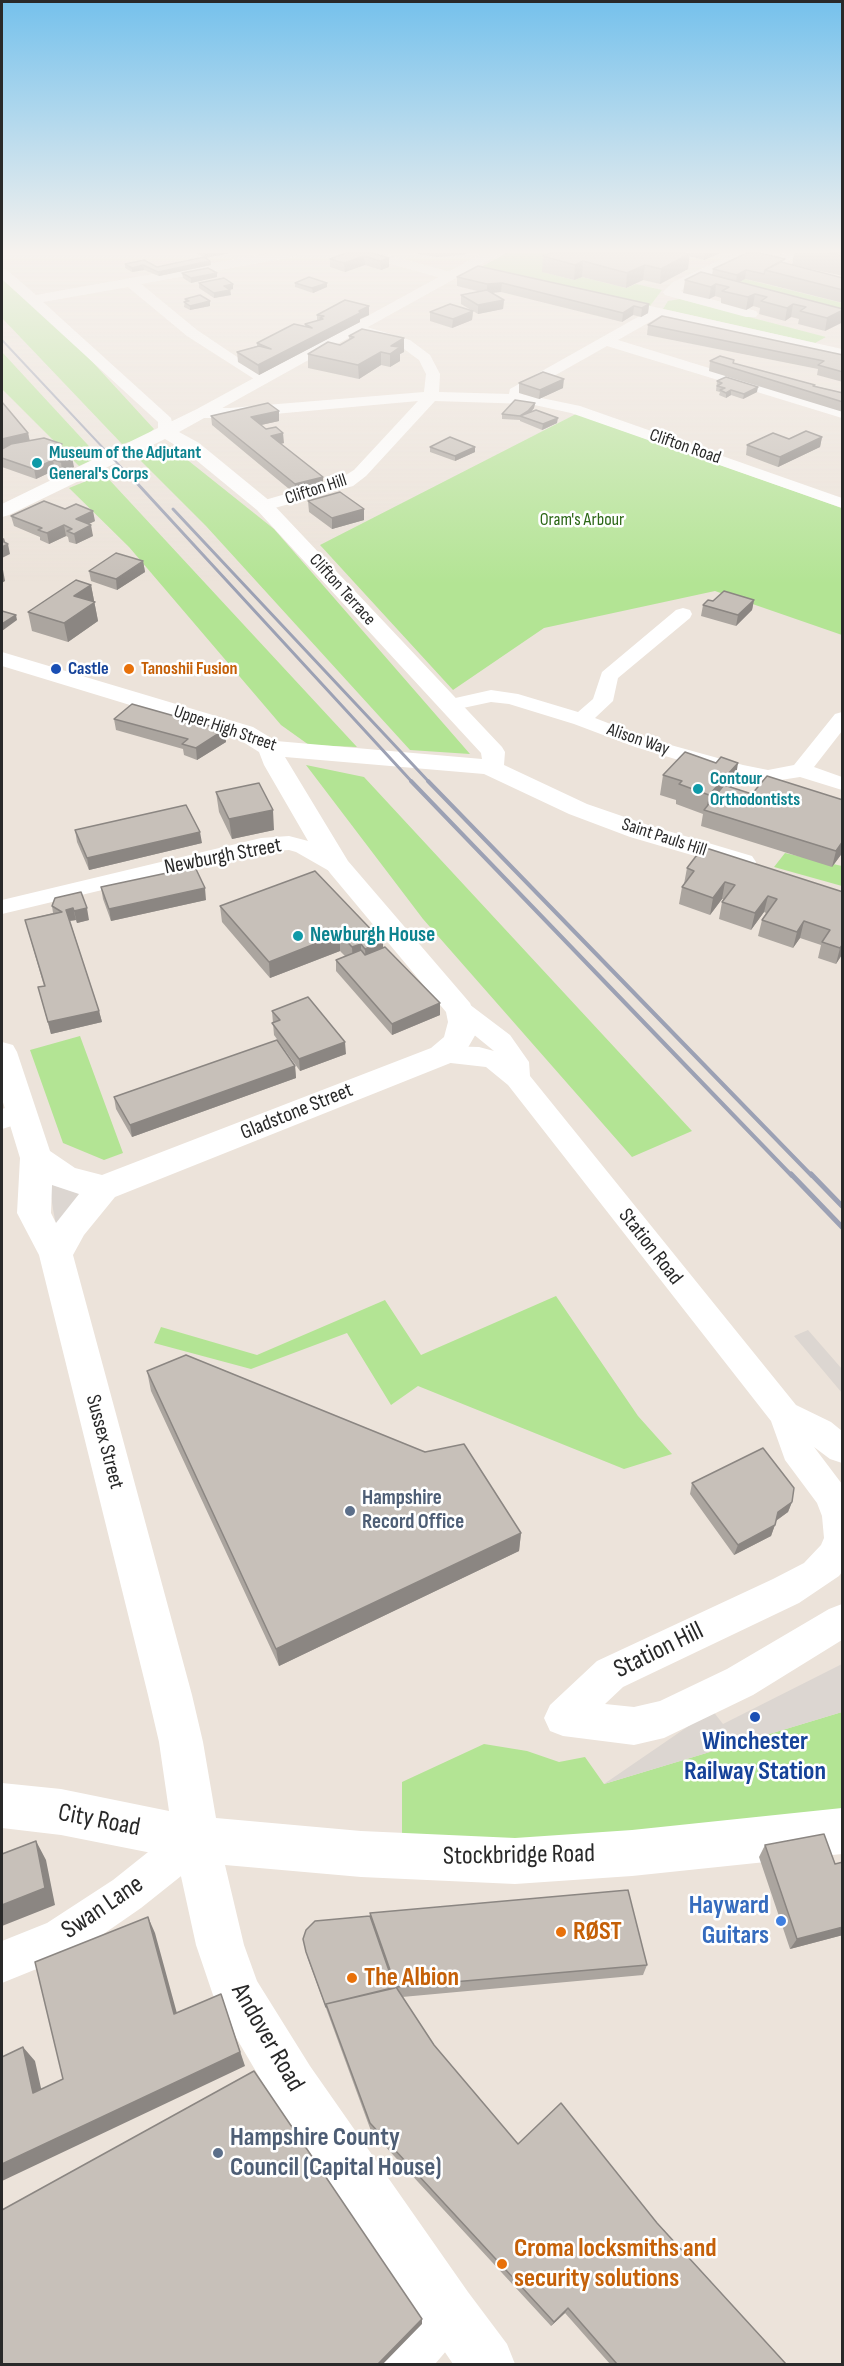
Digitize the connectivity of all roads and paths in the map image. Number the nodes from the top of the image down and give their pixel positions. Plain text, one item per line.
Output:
1 (104, 363) edge
2 (237, 363) edge
3 (292, 363) edge
4 (428, 363) edge
5 (567, 363) edge
6 (679, 363) edge
7 (262, 380) junction
8 (431, 396) junction
9 (506, 397) junction
10 (203, 413) junction
11 (843, 414) edge
12 (166, 432) junction
13 (843, 503) edge
14 (264, 506) junction
15 (2, 511) edge
16 (682, 614) dead end
17 (2, 659) edge
18 (450, 705) junction
19 (843, 718) edge
20 (581, 720) junction
21 (270, 747) junction
22 (481, 766) junction
23 (801, 770) junction
24 (843, 784) edge
25 (339, 867) junction
26 (765, 870) edge
27 (2, 907) edge
28 (460, 1010) junction
29 (2, 1052) edge
30 (442, 1054) junction
31 (517, 1078) junction
32 (11, 1116) edge
33 (36, 1158) junction
34 (103, 1188) junction
35 (56, 1255) junction
36 (785, 1415) junction
37 (843, 1449) edge
38 (843, 1622) edge
39 (2, 1806) edge
40 (843, 1831) edge
41 (196, 1839) junction
42 (2, 1962) edge
43 (448, 2312) junction
44 (404, 2364) edge
45 (487, 2364) edge

1 - 12 street
2 - 7 street
3 - 7 main road
4 - 8 street
5 - 9 street
6 - 11 street
7 - 10 main road
8 - 9 street, Clifton Road
8 - 10 street, Clifton Road
8 - 14 street, Clifton Hill
9 - 13 street, Clifton Road
10 - 12 main road
12 - 14 main road, Clifton Terrace
12 - 15 main road
14 - 18 main road, Clifton Terrace
16 - 20 street, Alison Way
17 - 21 main road, Upper High Street
18 - 20 street, Alison Way
18 - 22 main road, Clifton Terrace
19 - 23 street
20 - 23 street, Alison Way
21 - 22 main road, Upper High Street
21 - 25 main road
22 - 26 main road, Saint Pauls Hill
23 - 24 street, Alison Way
25 - 27 street, Newburgh Street
25 - 28 main road, Station Road
28 - 30 main road, Gladstone Street
28 - 31 street, Station Road
29 - 32 main road, Sussex Street
30 - 31 street, Station Road
30 - 34 main road, Gladstone Street
31 - 36 street, Station Road
32 - 33 main road, Sussex Street
33 - 34 main road
33 - 35 main road, Sussex Street
34 - 35 main road, Gladstone Street
35 - 41 main road, Sussex Street
36 - 37 street
36 - 38 street, Station Hill
39 - 41 main road, City Road
40 - 41 main road, Stockbridge Road
41 - 42 street, Swan Lane
41 - 43 main road, Andover Road
43 - 44 street
43 - 45 main road, Andover Road

